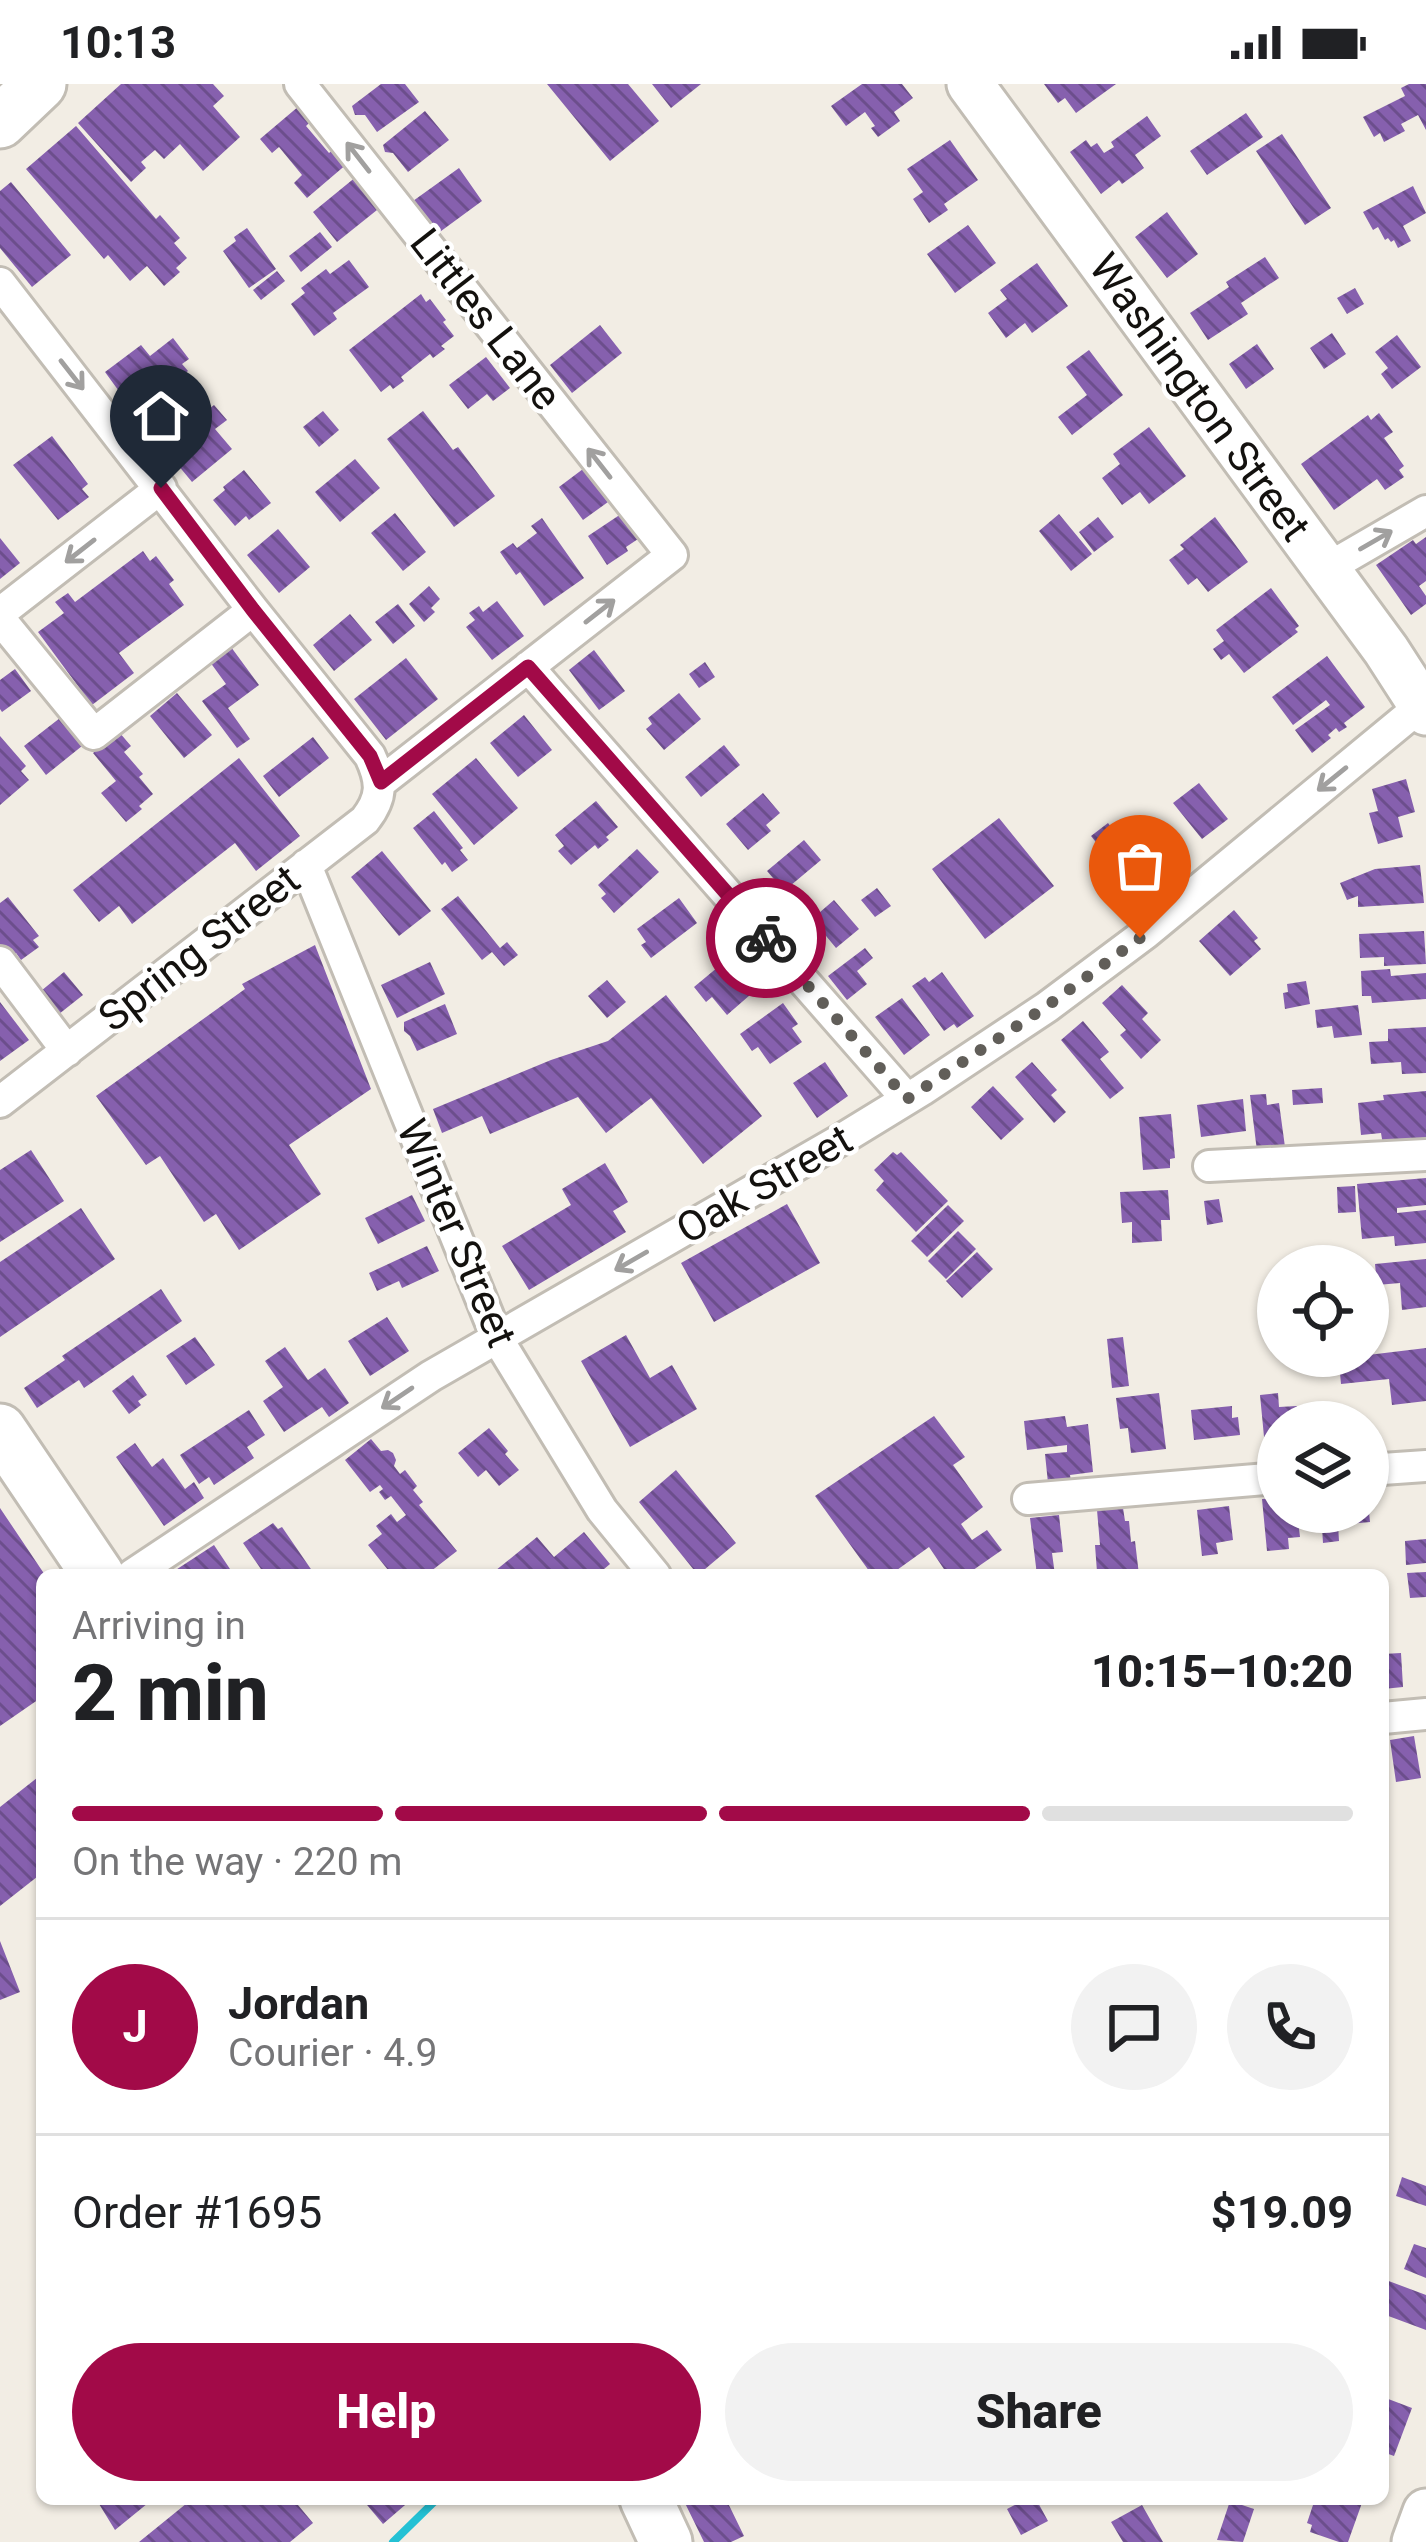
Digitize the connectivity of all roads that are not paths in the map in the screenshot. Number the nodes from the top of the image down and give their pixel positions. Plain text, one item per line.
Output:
1 (40, 84) edge
2 (300, 84) edge
3 (970, 84) edge
4 (0, 122) edge
5 (0, 283) edge
6 (161, 488) junction
7 (1426, 511) edge
8 (1326, 569) junction
9 (253, 610) junction
10 (0, 616) edge
11 (528, 667) junction
12 (1424, 708) edge
13 (381, 782) junction
14 (306, 865) junction
15 (0, 962) edge
16 (67, 1051) junction
17 (907, 1099) junction
18 (0, 1102) edge
19 (1426, 1155) edge
20 (1209, 1166) dead end
21 (497, 1338) junction
22 (0, 1430) edge
23 (1426, 1466) edge
24 (1389, 1469) edge
25 (1257, 1480) edge
26 (1028, 1499) dead end
27 (94, 1569) edge
28 (141, 1569) edge
29 (650, 1569) edge
30 (1426, 1714) edge
31 (1389, 1717) edge
32 (649, 2505) edge
33 (1426, 2512) edge
34 (666, 2542) edge
35 (1415, 2542) edge

1 - 4 main road
11 -> 2 street, Littles Lane
3 - 8 main road, Washington Street
5 -> 6 street
6 - 9 street
6 -> 10 street
8 -> 7 street
8 - 12 main road, Washington Street
9 - 10 street
9 - 13 street
11 - 13 street
11 - 17 street
12 -> 17 street, Oak Street
13 - 14 street, Spring Street
14 - 16 street, Spring Street
14 - 21 street, Winter Street
15 - 16 street
16 - 18 street, Spring Street
17 -> 21 street, Oak Street
19 - 20 street
21 -> 28 street, Oak Street
21 - 29 street, Winter Street
22 - 27 main road
23 - 24 street
25 - 26 street
30 - 31 street
32 - 34 main road
33 - 35 main road

